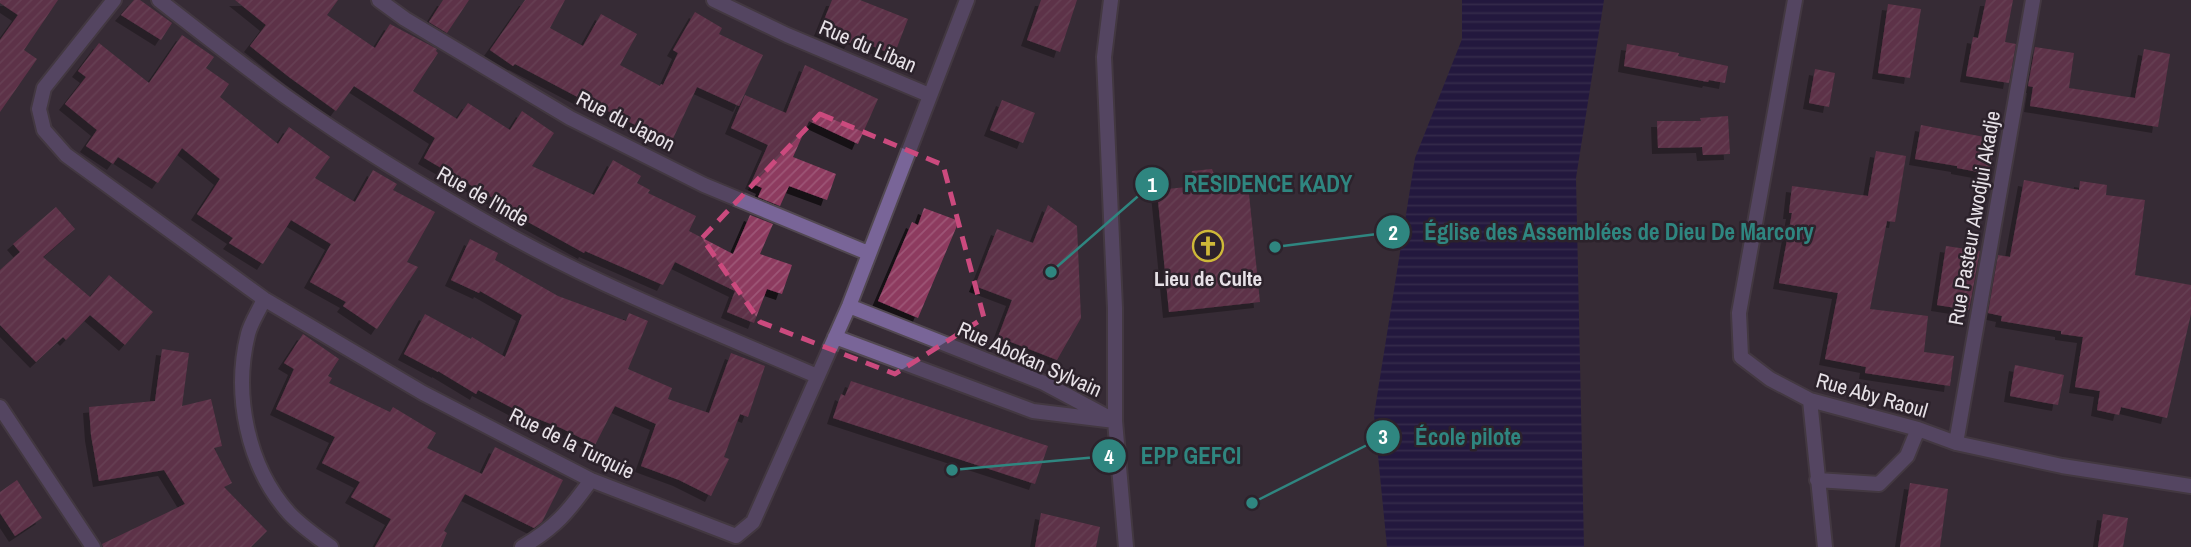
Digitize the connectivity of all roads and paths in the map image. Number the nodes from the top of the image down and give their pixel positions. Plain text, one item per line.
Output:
1 (114, 0) edge
2 (159, 0) edge
3 (379, 0) edge
4 (714, 0) edge
5 (967, 0) edge
6 (1111, 0) edge
7 (1795, 0) edge
8 (2033, 0) edge
9 (929, 94) junction
10 (869, 253) junction
11 (264, 299) junction
12 (849, 306) junction
13 (835, 337) junction
14 (817, 376) junction
15 (1810, 400) junction
16 (0, 407) edge
17 (1115, 421) junction
18 (1918, 429) junction
19 (1956, 443) junction
20 (591, 480) junction
21 (1817, 480) junction
22 (2191, 480) edge
23 (2191, 486) edge
24 (93, 547) edge
25 (331, 547) edge
26 (522, 547) edge
27 (1126, 547) edge
28 (1825, 547) edge

1 - 11 street, Rue de la Turquie
2 - 14 street, Rue de l'Inde
3 - 10 street, Rue du Japon
4 - 9 street, Rue du Liban
5 - 9 street, Rue de la Turquie
6 - 17 street
7 - 15 street, Rue Aby Raoul
8 - 19 street, Rue Pasteur Awodjui Akadje
9 - 10 street, Rue de la Turquie
10 - 12 street, Rue de la Turquie
11 - 20 street, Rue de la Turquie
11 - 25 street
12 - 13 street, Rue de la Turquie
12 - 17 street, Rue Abokan Sylvain
13 - 14 street, Rue de la Turquie
13 - 17 street, Rue Abokan Sylvain
14 - 20 street, Rue de la Turquie
15 - 18 street, Rue Aby Raoul
15 - 21 street
16 - 24 street
17 - 27 street
18 - 19 street, Rue Aby Raoul
18 - 21 street
19 - 23 street, Rue Aby Raoul
20 - 26 street
21 - 28 street
22 - 23 street

